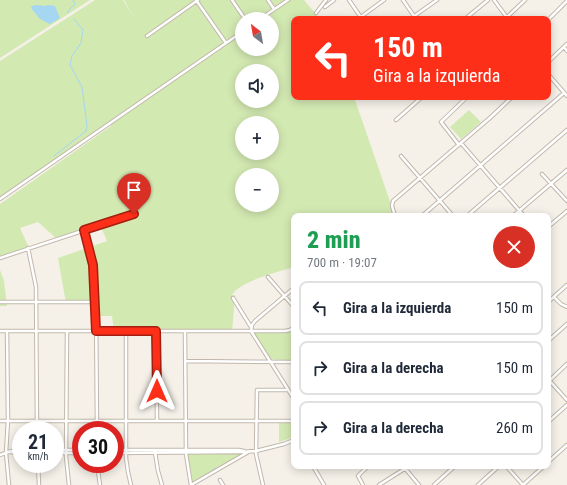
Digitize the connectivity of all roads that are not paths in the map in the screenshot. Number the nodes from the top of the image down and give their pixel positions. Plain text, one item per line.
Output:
1 (196, 0) edge
2 (232, 0) edge
3 (268, 0) edge
4 (288, 0) edge
5 (326, 0) edge
6 (334, 0) edge
7 (349, 0) edge
8 (384, 0) edge
9 (403, 0) edge
10 (437, 0) edge
11 (488, 0) edge
12 (494, 0) edge
13 (525, 0) edge
14 (566, 3) edge
15 (325, 7) dead end
16 (274, 9) junction
17 (240, 12) edge
18 (270, 12) edge
19 (316, 12) dead end
20 (359, 16) edge
21 (363, 16) edge
22 (414, 16) edge
23 (417, 16) edge
24 (469, 16) edge
25 (506, 16) edge
26 (509, 16) edge
27 (551, 17) edge
28 (147, 36) dead end
29 (235, 37) edge
30 (226, 43) junction
31 (567, 44) edge
32 (564, 47) junction
33 (567, 51) edge
34 (551, 59) edge
35 (551, 78) edge
36 (564, 93) junction
37 (567, 96) edge
38 (419, 100) edge
39 (464, 100) edge
40 (509, 100) edge
41 (396, 120) dead end
42 (567, 130) edge
43 (460, 144) junction
44 (401, 156) dead end
45 (480, 166) junction
46 (567, 170) edge
47 (542, 174) dead end
48 (421, 178) junction
49 (551, 183) junction
50 (500, 188) junction
51 (0, 199) edge
52 (440, 200) junction
53 (567, 202) edge
54 (519, 211) junction
55 (567, 211) edge
56 (394, 213) edge
57 (425, 213) edge
58 (451, 213) edge
59 (471, 213) edge
60 (517, 213) edge
61 (134, 214) dead end
62 (551, 224) edge
63 (84, 230) junction
64 (28, 248) junction
65 (0, 258) edge
66 (268, 277) dead end
67 (567, 285) edge
68 (291, 290) edge
69 (284, 296) junction
70 (554, 297) junction
71 (233, 298) dead end
72 (551, 300) edge
73 (0, 302) edge
74 (36, 302) junction
75 (96, 302) junction
76 (291, 304) edge
77 (567, 307) edge
78 (567, 324) edge
79 (251, 327) junction
80 (291, 329) edge
81 (0, 331) edge
82 (7, 331) junction
83 (37, 331) junction
84 (67, 331) junction
85 (96, 331) junction
86 (126, 331) junction
87 (156, 331) junction
88 (185, 331) junction
89 (250, 331) junction
90 (551, 339) edge
91 (185, 361) junction
92 (270, 362) junction
93 (291, 362) edge
94 (567, 364) edge
95 (551, 377) edge
96 (551, 383) edge
97 (289, 391) junction
98 (291, 394) edge
99 (567, 400) edge
100 (567, 405) edge
101 (551, 419) edge
102 (8, 421) junction
103 (12, 421) edge
104 (37, 421) edge
105 (67, 421) junction
106 (72, 421) edge
107 (97, 421) edge
108 (126, 421) junction
109 (157, 421) junction
110 (186, 421) junction
111 (257, 421) junction
112 (291, 421) edge
113 (0, 422) edge
114 (291, 441) edge
115 (567, 445) edge
116 (256, 450) junction
117 (126, 451) junction
118 (155, 451) junction
119 (186, 451) junction
120 (250, 451) junction
121 (66, 452) junction
122 (72, 452) edge
123 (8, 453) junction
124 (12, 453) edge
125 (0, 455) edge
126 (551, 459) edge
127 (315, 469) edge
128 (365, 469) edge
129 (406, 469) joint
130 (452, 469) edge
131 (496, 469) edge
132 (509, 469) edge
133 (541, 469) edge
134 (38, 473) edge
135 (98, 473) edge
136 (220, 480) dead end
137 (9, 485) edge
138 (39, 485) edge
139 (70, 485) edge
140 (100, 485) edge
141 (131, 485) edge
142 (162, 485) edge
143 (191, 485) edge
144 (223, 485) edge
145 (264, 485) edge
146 (324, 485) edge
147 (363, 485) edge
148 (379, 485) edge
149 (419, 485) edge
150 (434, 485) edge
151 (478, 485) edge
152 (523, 485) edge

1 - 28 street
1 - 30 street
2 - 17 street
3 - 16 street
4 - 16 street
5 - 19 street
6 - 15 street
7 - 20 street
8 - 21 street
9 - 22 street
10 - 23 street
11 - 24 street
12 - 25 street
13 - 26 street
14 - 27 street
16 - 18 street
29 - 30 street
30 - 51 street
31 - 32 street
32 - 33 street
32 - 34 street
35 - 36 street
36 - 37 street
36 - 45 street
38 - 41 street
39 - 43 street
40 - 43 street
42 - 50 street
43 - 45 street
43 - 48 street
44 - 48 street
45 - 50 street
45 - 52 street
46 - 49 street
47 - 49 street
48 - 52 street
48 - 56 street
49 - 53 street
49 - 54 street
50 - 54 street
50 - 59 street
52 - 57 street
52 - 58 street
54 - 60 street
55 - 62 street
61 - 63 street
63 - 64 street
63 - 75 street
64 - 65 street
64 - 74 street
66 - 69 street
67 - 70 street
68 - 69 street
69 - 76 street
69 - 79 street
70 - 72 street
70 - 77 street
71 - 79 street
73 - 74 street
74 - 75 street
74 - 83 street
75 - 85 street
78 - 90 street
79 - 89 street
80 - 89 street
81 - 82 street
82 - 83 street
82 - 102 street
83 - 84 street
83 - 104 street
84 - 85 street
84 - 105 street
85 - 86 street
85 - 107 street
86 - 87 street
86 - 108 street
87 - 88 street
87 - 109 street
88 - 89 street
88 - 91 street
89 - 92 street
91 - 92 street
91 - 110 street
92 - 93 street
92 - 97 street
94 - 95 street
96 - 99 street
97 - 98 street
97 - 111 street
100 - 101 street
102 - 103 street
102 - 113 street
102 - 123 street
105 - 106 street
105 - 121 street
108 - 109 street
108 - 117 street
109 - 110 street
110 - 111 street
110 - 119 street
111 - 112 street
111 - 116 street
114 - 116 street
115 - 126 street
116 - 120 street
116 - 145 street
117 - 118 street
117 - 141 street
118 - 119 street
118 - 142 street
119 - 120 street
119 - 143 street
120 - 143 street
121 - 122 street
121 - 139 street
123 - 124 street
123 - 125 street
123 - 137 street
127 - 146 street
128 - 147 street
129 - 148 street
129 - 149 street
130 - 150 street
131 - 151 street
132 - 152 street
133 - 152 street
134 - 138 street
135 - 140 street
136 - 144 street

